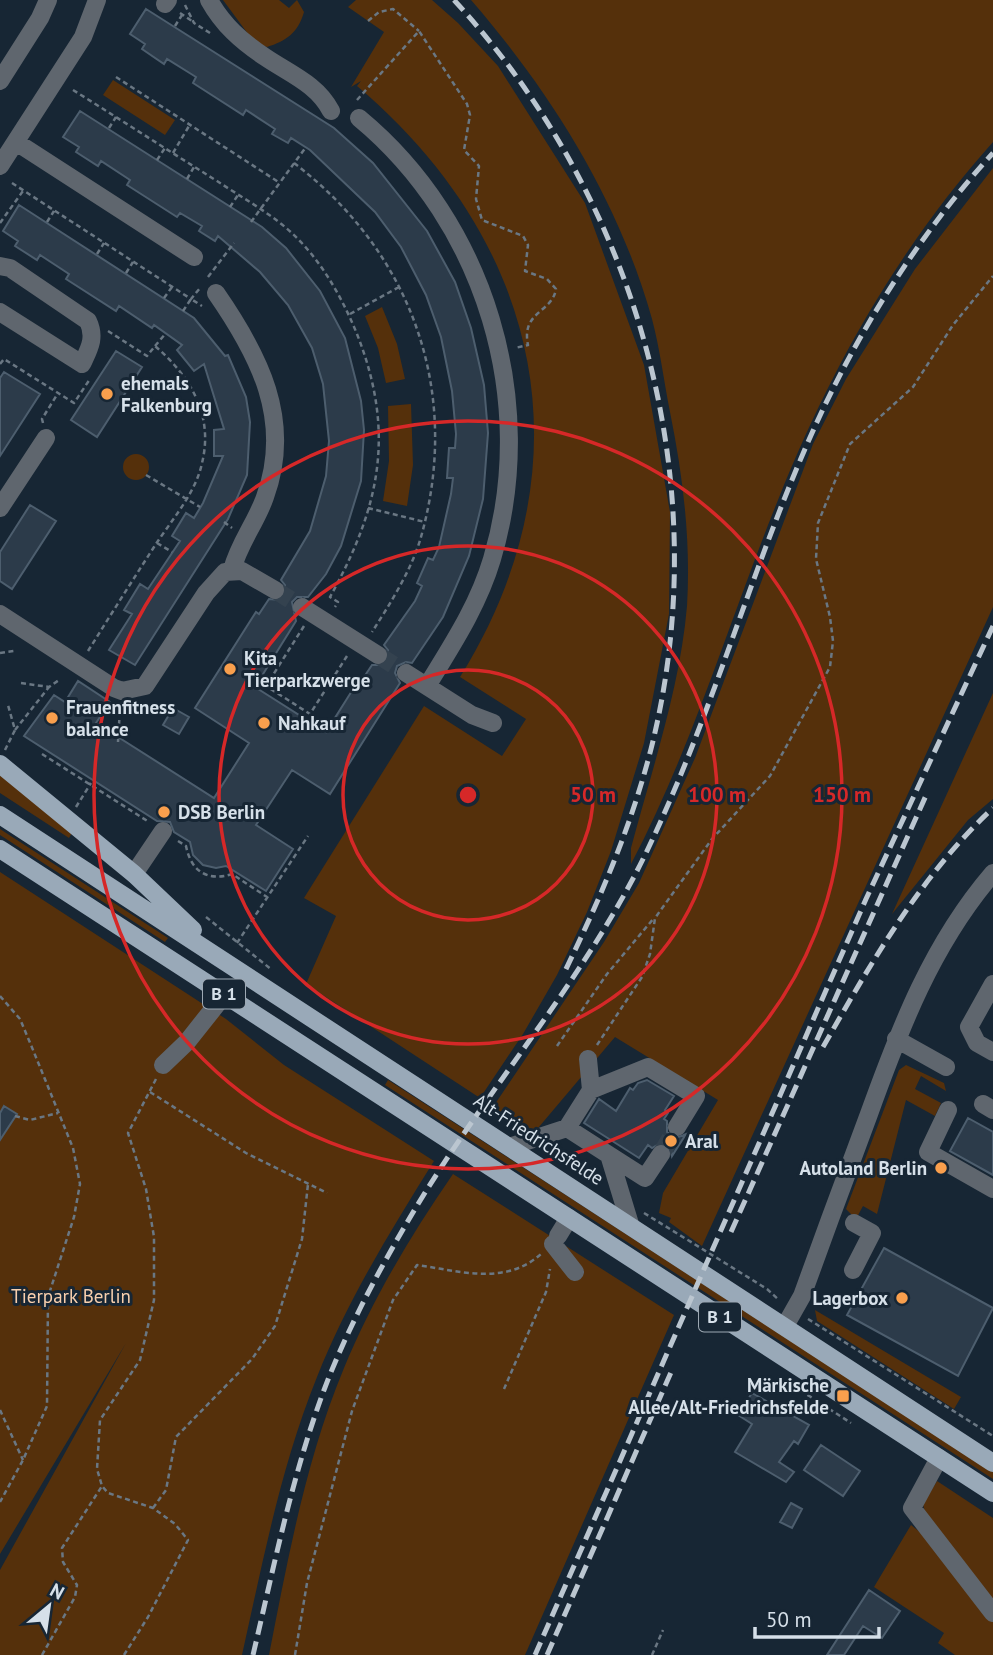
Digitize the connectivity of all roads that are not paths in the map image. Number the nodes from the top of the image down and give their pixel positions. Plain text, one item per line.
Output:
1 (48, 0) edge
2 (97, 0) edge
3 (209, 0) edge
4 (0, 81) edge
5 (357, 110) road end
6 (331, 111) dead end
7 (16, 142) junction
8 (0, 166) edge
9 (194, 257) dead end
10 (0, 266) edge
11 (216, 293) road end
12 (0, 312) edge
13 (46, 438) road end
14 (0, 508) edge
15 (232, 570) junction
16 (275, 590) tunnel mouth
17 (302, 607) tunnel mouth
18 (0, 614) edge
19 (371, 650) tunnel mouth
20 (406, 673) tunnel mouth
21 (427, 686) junction
22 (493, 723) dead end
23 (2, 758) edge
24 (0, 815) edge
25 (163, 831) dead end
26 (0, 849) edge
27 (993, 873) edge
28 (134, 874) junction
29 (215, 953) junction
30 (993, 984) edge
31 (225, 994) junction
32 (896, 1039) junction
33 (977, 1049) edge
34 (588, 1059) road end
35 (163, 1065) road end
36 (946, 1067) dead end
37 (591, 1090) junction
38 (947, 1110) dead end
39 (677, 1127) tunnel mouth
40 (567, 1128) junction
41 (512, 1146) junction
42 (661, 1154) tunnel mouth
43 (609, 1155) junction
44 (993, 1189) edge
45 (569, 1218) junction
46 (854, 1223) dead end
47 (630, 1224) junction
48 (852, 1270) dead end
49 (575, 1272) dead end
50 (785, 1325) junction
51 (970, 1448) junction
52 (993, 1456) edge
53 (939, 1458) junction
54 (993, 1463) edge
55 (993, 1493) edge
56 (993, 1613) edge

1 - 4 street
2 - 7 street
3 - 6 street
5 - 21 street
7 - 8 street
7 - 9 street
10 - 12 street
11 - 15 street
13 - 14 street
15 - 16 street
15 - 18 street
17 - 19 street
20 - 21 street
21 - 22 street
23 - 28 main road
24 - 29 main road, Alt-Friedrichsfelde / B 1
25 - 28 street
26 - 31 main road, B 1
27 - 32 street
28 - 29 main road
29 - 41 main road, Alt-Friedrichsfelde / B 1
30 - 33 street
31 - 35 street
31 - 45 main road, B 1
32 - 36 street
32 - 50 street
34 - 37 street
37 - 39 street
37 - 40 street
38 - 44 street
40 - 41 street
40 - 43 street
41 - 47 main road, Alt-Friedrichsfelde / B 1
42 - 43 street
43 - 47 street
45 - 49 street
45 - 53 main road, B 1
46 - 48 street
47 - 50 main road, Alt-Friedrichsfelde / B 1
50 - 51 main road, Alt-Friedrichsfelde / B 1
51 - 52 main road
51 - 54 main road, Alt-Friedrichsfelde / B 1
53 - 55 main road, B 1
53 - 56 street

